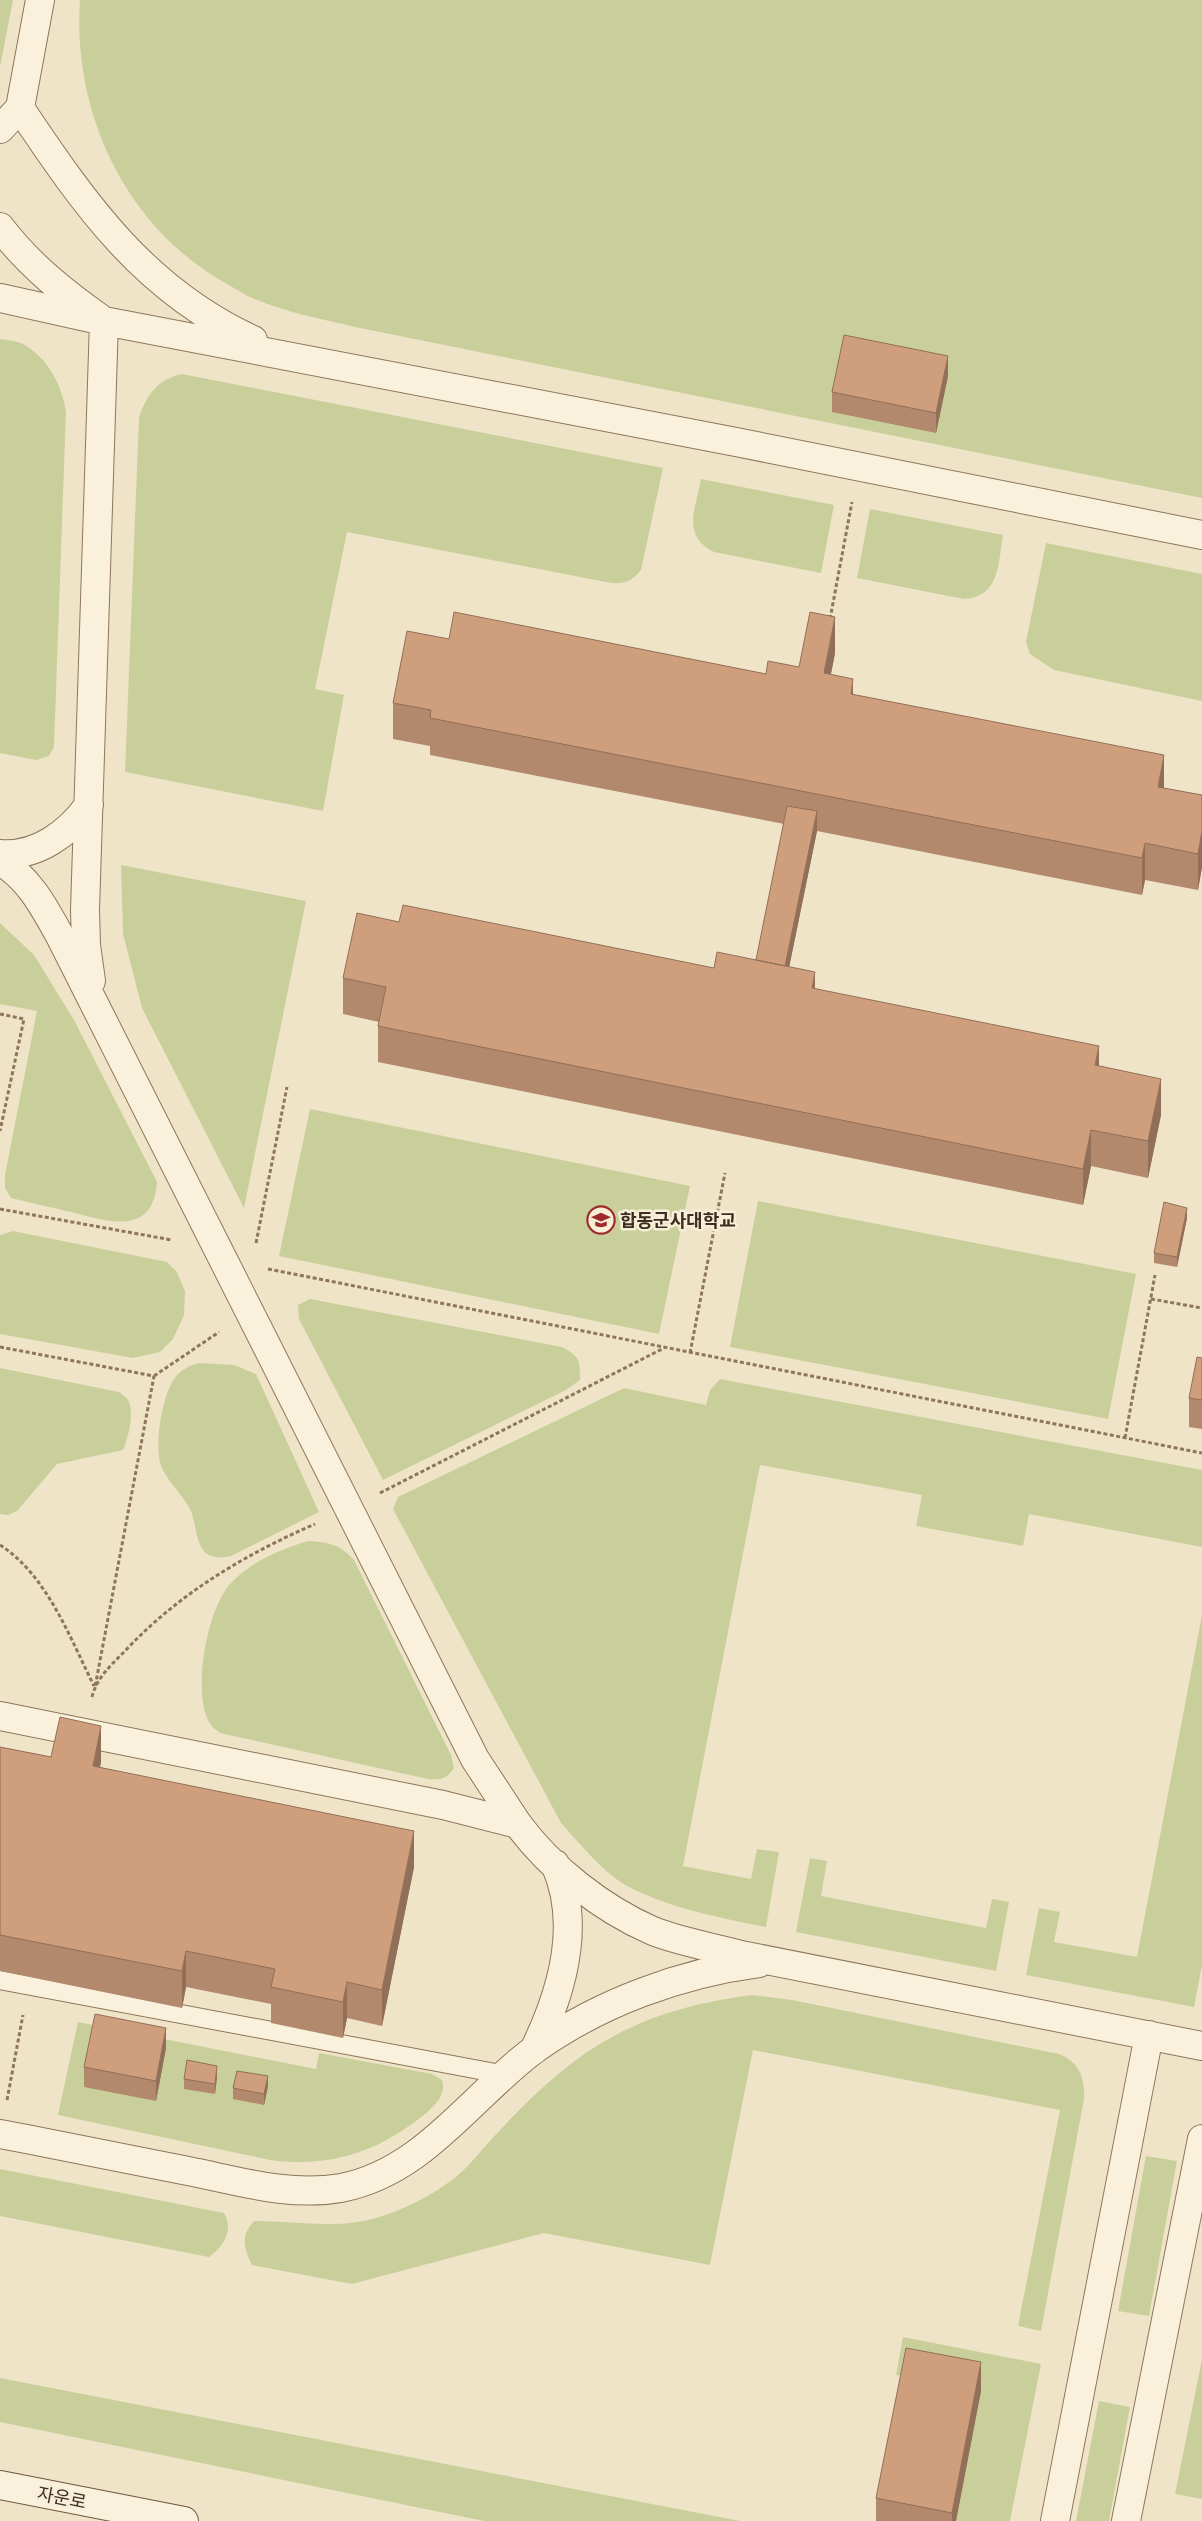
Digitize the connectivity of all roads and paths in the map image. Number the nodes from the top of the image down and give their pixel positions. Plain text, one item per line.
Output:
1 (40, 0) edge
2 (20, 108) junction
3 (0, 129) edge
4 (0, 227) edge
5 (0, 298) edge
6 (104, 321) junction
7 (282, 354) junction
8 (853, 497) dead end
9 (1202, 536) edge
10 (829, 627) edge
11 (89, 805) junction
12 (0, 854) edge
13 (0, 862) edge
14 (96, 1005) junction
15 (0, 1014) edge
16 (287, 1087) dead end
17 (0, 1131) edge
18 (725, 1173) dead end
19 (0, 1209) edge
20 (177, 1240) dead end
21 (254, 1250) dead end
22 (263, 1268) dead end
23 (1155, 1275) dead end
24 (1151, 1299) junction
25 (1202, 1308) edge
26 (216, 1324) dead end
27 (0, 1346) edge
28 (665, 1347) junction
29 (690, 1353) junction
30 (154, 1376) junction
31 (1125, 1438) junction
32 (1202, 1453) edge
33 (378, 1494) dead end
34 (320, 1522) dead end
35 (0, 1545) edge
36 (94, 1687) junction
37 (90, 1704) dead end
38 (0, 1716) edge
39 (475, 1759) junction
40 (443, 1805) junction
41 (518, 1824) junction
42 (555, 1864) junction
43 (774, 1962) junction
44 (0, 1980) edge
45 (29, 1986) junction
46 (1149, 2035) junction
47 (1202, 2046) edge
48 (534, 2050) junction
49 (506, 2075) junction
50 (2, 2122) edge
51 (1202, 2139) edge
52 (0, 2485) edge
53 (184, 2521) edge
54 (1055, 2521) edge
55 (1126, 2521) edge

1 - 2 street
2 - 3 street
2 - 7 street
4 - 6 street
5 - 6 street
6 - 7 street
6 - 11 street
7 - 9 street
8 - 10 path
11 - 12 street
11 - 14 street
13 - 14 street
14 - 39 street
15 - 17 path
16 - 21 path
18 - 29 path
19 - 20 path
22 - 28 path
23 - 24 path
24 - 25 path
24 - 31 path
26 - 30 path
27 - 30 path
28 - 29 path
28 - 33 path
29 - 31 path
30 - 36 path
31 - 32 path
34 - 36 path
35 - 36 path
36 - 37 path
38 - 40 street
39 - 40 street
39 - 41 street
40 - 41 street
41 - 42 street
42 - 43 street
42 - 48 street
43 - 46 street
43 - 48 street
44 - 45 lane
45 - 49 lane
45 - 50 path
46 - 47 street
46 - 54 street
48 - 49 street
49 - 50 street
51 - 55 street
52 - 53 street, 자운로

